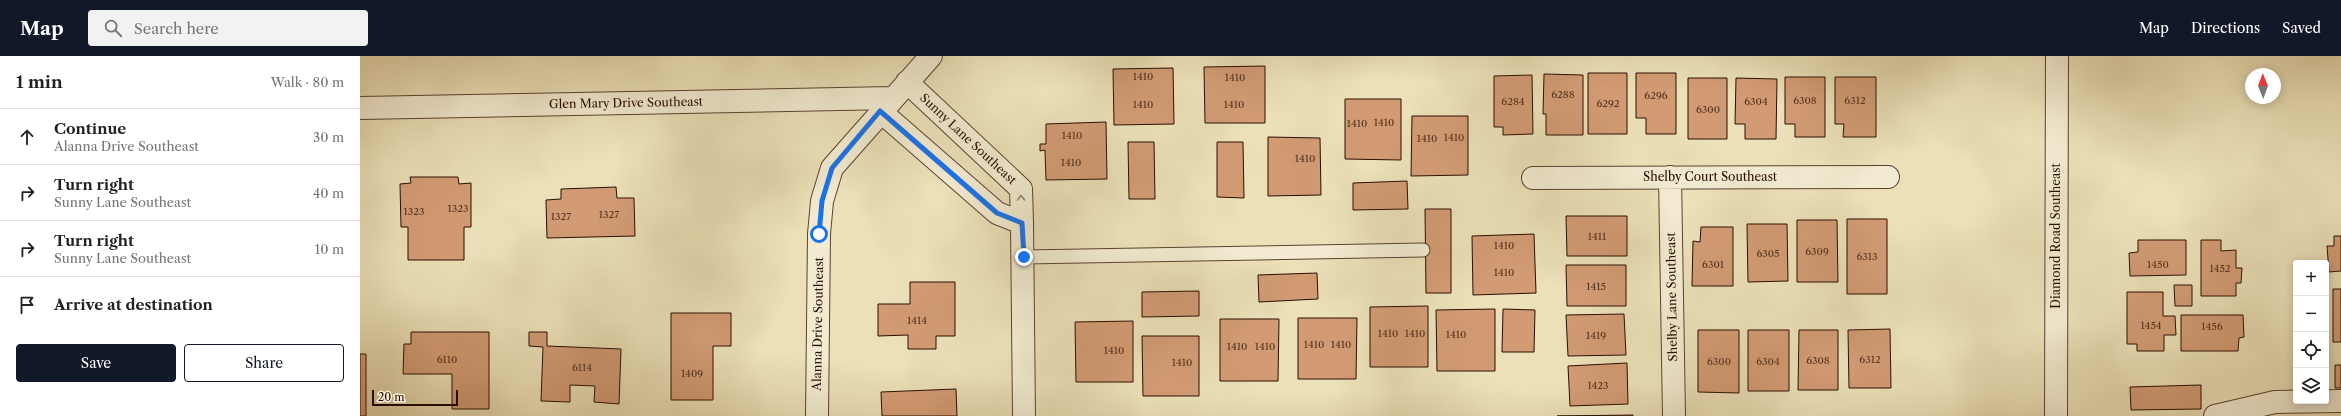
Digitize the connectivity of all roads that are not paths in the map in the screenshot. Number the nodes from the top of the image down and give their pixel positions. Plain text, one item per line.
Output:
1 (931, 56) edge
2 (2057, 56) edge
3 (907, 82) junction
4 (886, 105) junction
5 (360, 108) edge
6 (1670, 177) junction
7 (1888, 177) dead end
8 (1533, 178) dead end
9 (1022, 223) junction
10 (1423, 250) dead end
11 (1024, 257) junction
12 (2341, 401) edge
13 (817, 416) edge
14 (1024, 416) edge
15 (1674, 416) edge
16 (2056, 416) edge
17 (2215, 416) edge

1 - 3 street, Alanna Drive Southeast
2 - 16 street, Diamond Road Southeast
3 - 4 street, Alanna Drive Southeast
9 -> 3 street, Sunny Lane Southeast
4 - 5 street, Glen Mary Drive Southeast
4 - 9 street
4 - 13 street, Alanna Drive Southeast
6 - 7 street, Shelby Court Southeast
6 - 8 street, Shelby Court Southeast
6 - 15 street, Shelby Lane Southeast
9 - 11 street, Sunny Lane Southeast
10 - 11 lane
11 - 14 street, Sunny Lane Southeast
12 - 17 street

